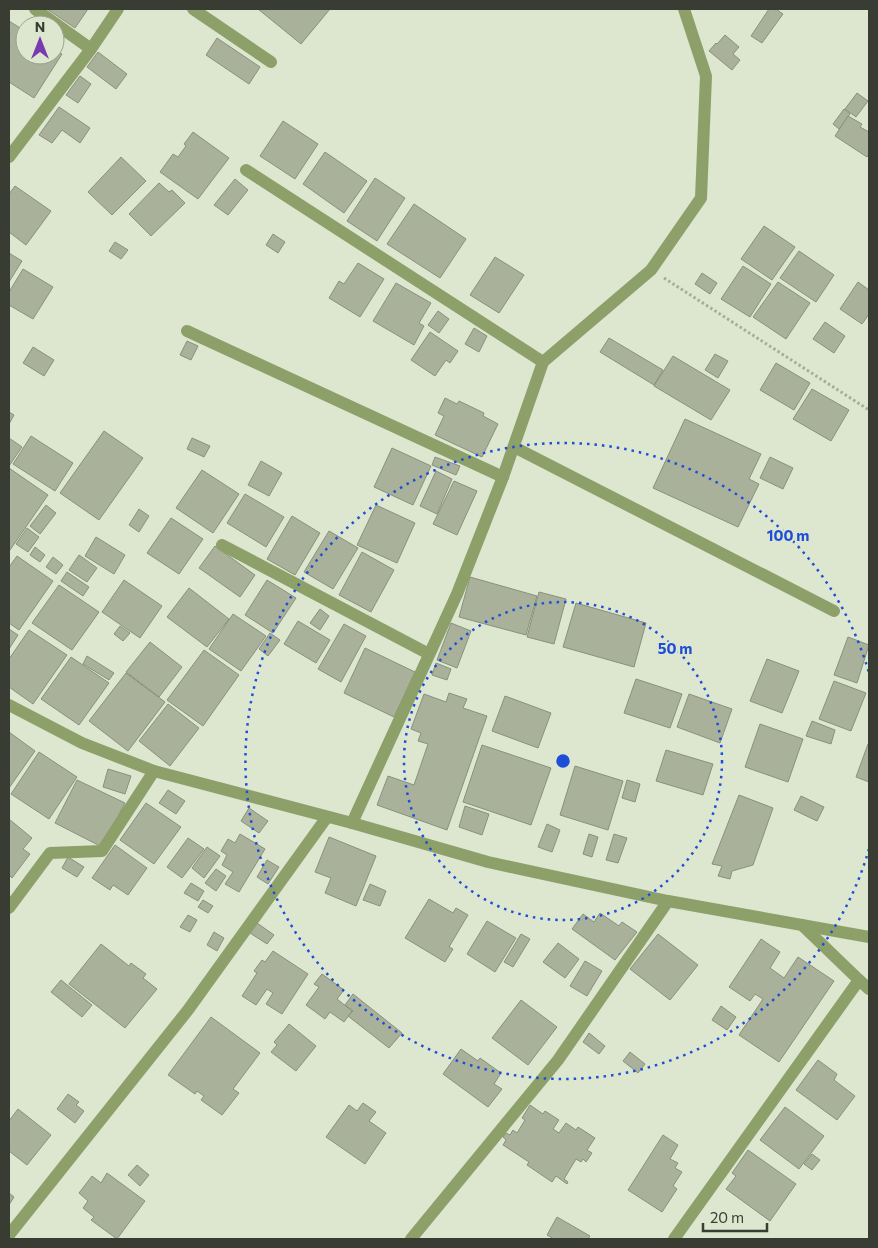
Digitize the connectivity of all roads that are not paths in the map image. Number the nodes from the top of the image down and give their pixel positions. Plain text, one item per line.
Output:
1 (35, 9) edge
2 (118, 9) edge
3 (193, 9) edge
4 (684, 9) edge
5 (91, 49) junction
6 (272, 62) dead end
7 (9, 158) edge
8 (246, 170) dead end
9 (187, 330) dead end
10 (543, 362) junction
11 (514, 448) junction
12 (504, 477) junction
13 (222, 545) dead end
14 (834, 611) dead end
15 (429, 654) junction
16 (9, 705) edge
17 (154, 771) junction
18 (327, 817) junction
19 (352, 823) junction
20 (668, 901) junction
21 (9, 908) edge
22 (802, 925) junction
23 (869, 937) edge
24 (859, 980) junction
25 (869, 989) edge
26 (9, 1235) edge
27 (411, 1239) edge
28 (674, 1239) edge

1 - 5 street
2 - 5 street
3 - 6 street
4 - 10 street
5 - 7 street
8 - 10 street
9 - 12 street
10 - 11 street
11 - 12 street
11 - 14 street
12 - 15 street
13 - 15 street
15 - 19 street
16 - 17 street
17 - 18 street
17 - 21 street
18 - 19 street
18 - 26 street
19 - 20 street
20 - 22 street
20 - 27 street
22 - 23 street
22 - 24 street
24 - 25 street
24 - 28 street

